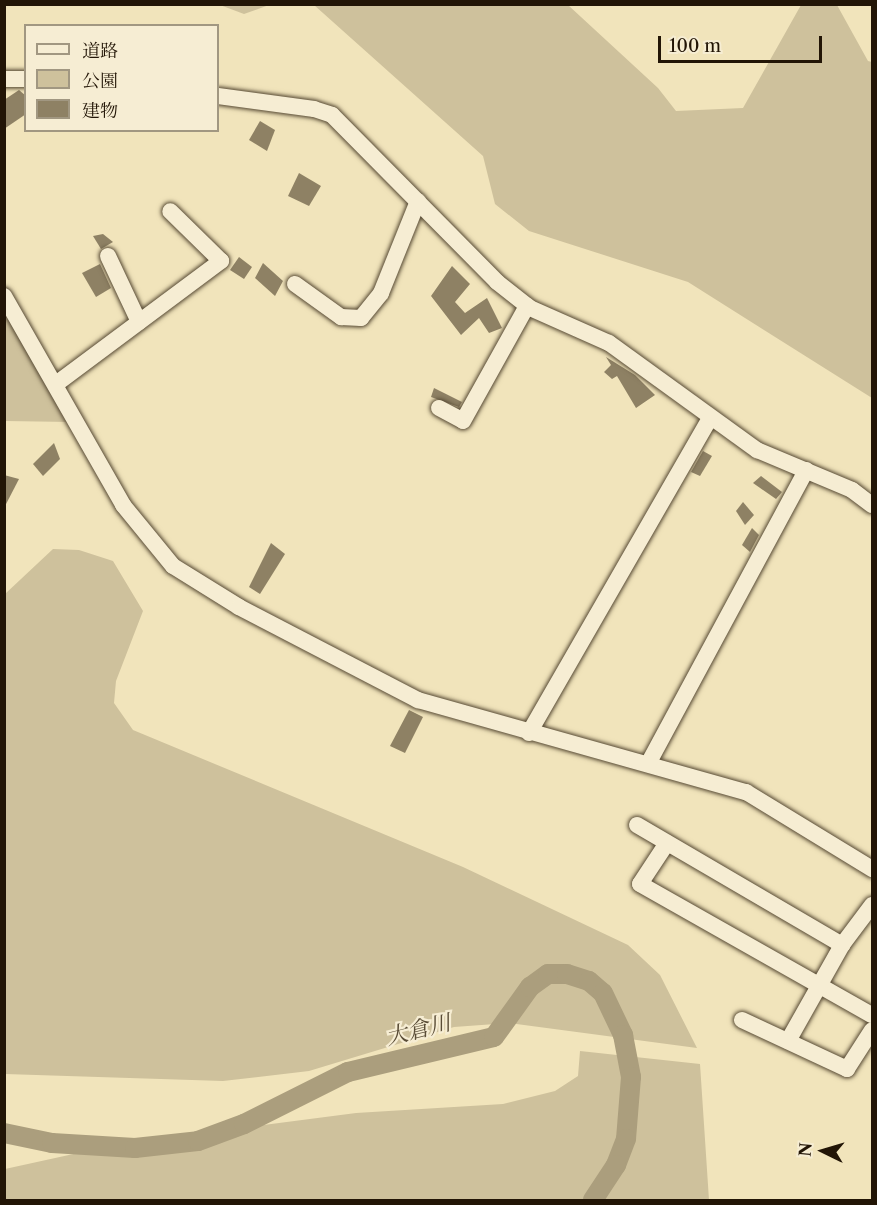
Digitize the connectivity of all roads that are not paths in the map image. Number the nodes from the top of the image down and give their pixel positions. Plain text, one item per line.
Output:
1 (4, 79) edge
2 (24, 79) edge
3 (219, 96) edge
4 (418, 201) junction
5 (170, 211) dead end
6 (108, 256) dead end
7 (295, 284) dead end
8 (4, 296) edge
9 (527, 306) junction
10 (139, 322) junction
11 (56, 384) junction
12 (439, 408) dead end
13 (710, 418) junction
14 (806, 470) junction
15 (873, 505) edge
16 (530, 733) junction
17 (648, 764) junction
18 (637, 825) dead end
19 (667, 843) junction
20 (873, 869) edge
21 (873, 905) edge
22 (842, 945) junction
23 (820, 985) junction
24 (873, 1015) edge
25 (742, 1020) dead end
26 (873, 1030) edge
27 (788, 1041) junction

1 - 2 street
3 - 4 street
4 - 7 street
4 - 9 street
5 - 10 street
6 - 10 street
8 - 11 street
9 - 12 street
9 - 13 street
10 - 11 street
11 - 16 street
13 - 14 street
13 - 16 street
14 - 15 street
14 - 17 street
16 - 17 street
17 - 20 street
18 - 19 street
19 - 22 street
19 - 23 street
21 - 22 street
22 - 23 street
23 - 24 street
23 - 27 street
25 - 27 street
26 - 27 street

